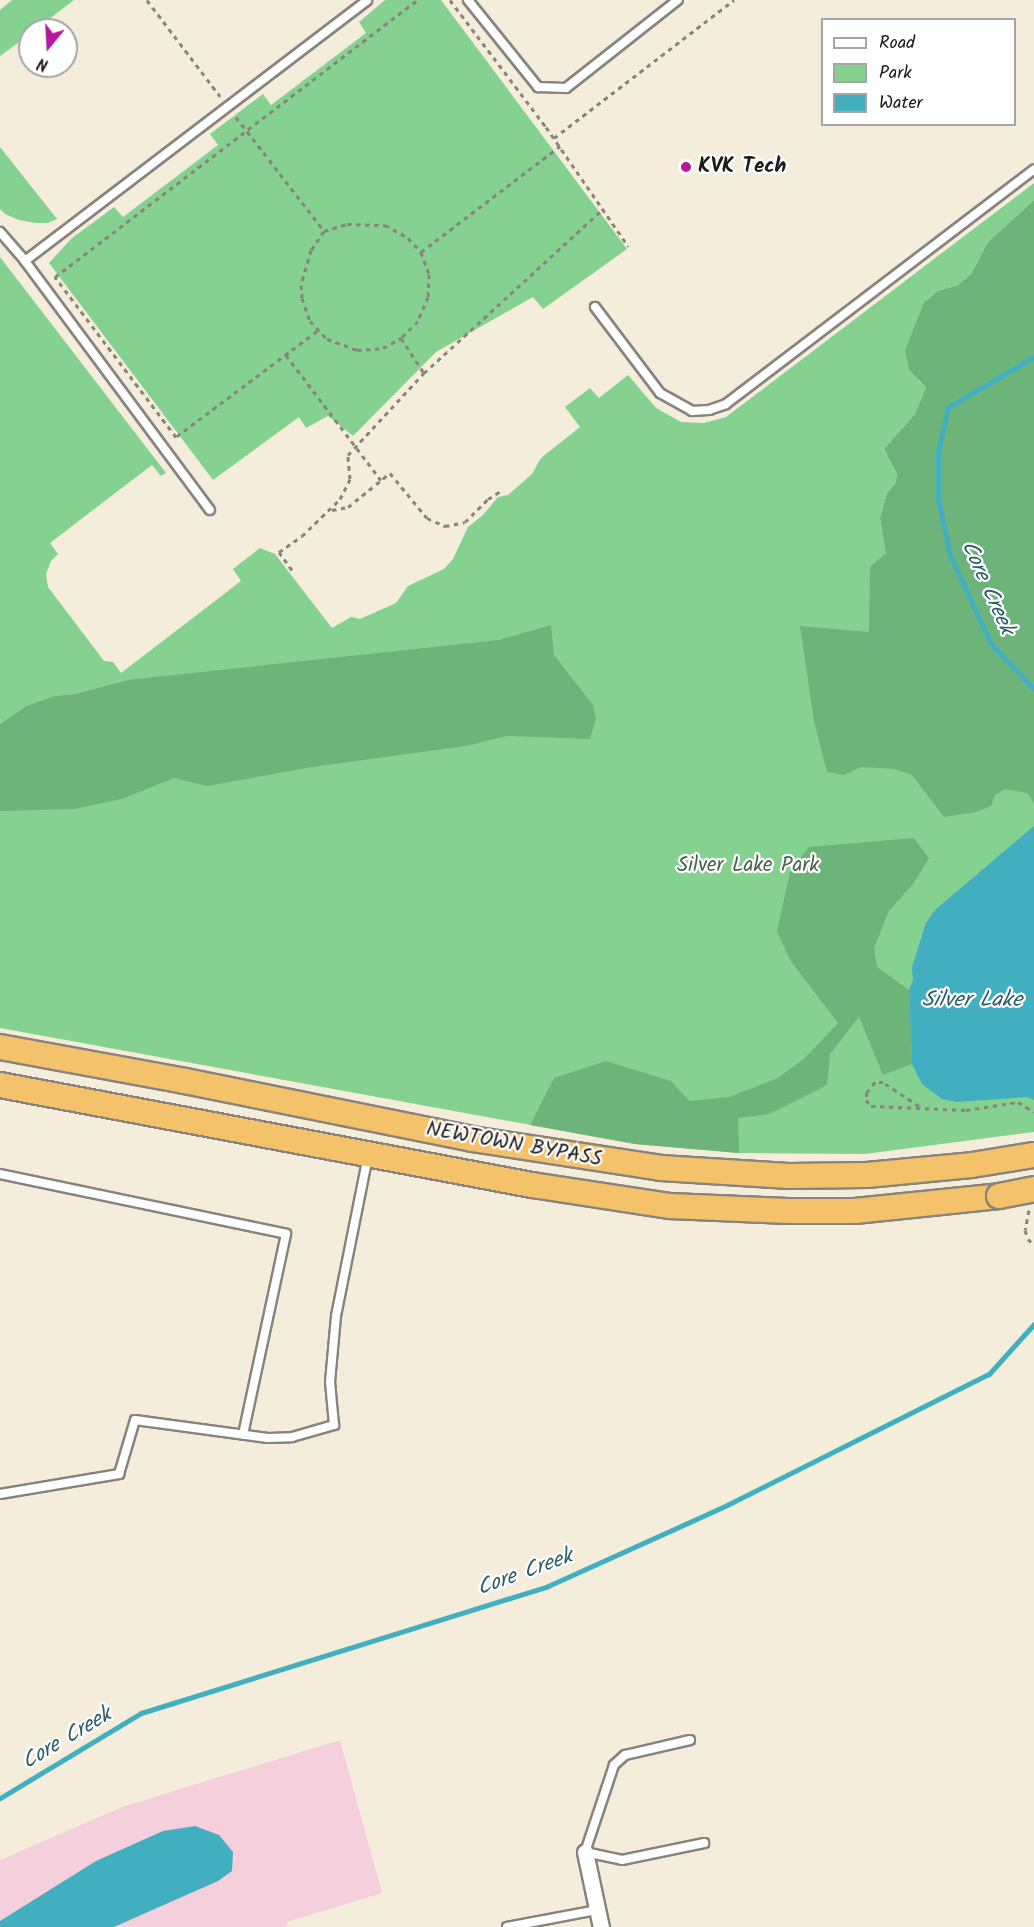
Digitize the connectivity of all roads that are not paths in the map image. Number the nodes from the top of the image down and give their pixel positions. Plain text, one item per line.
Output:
1 (367, 0) edge
2 (468, 0) edge
3 (678, 0) edge
4 (1034, 169) edge
5 (0, 232) edge
6 (25, 261) junction
7 (595, 307) dead end
8 (210, 510) dead end
9 (0, 1047) edge
10 (0, 1086) edge
11 (368, 1155) junction
12 (1034, 1155) edge
13 (0, 1174) edge
14 (1032, 1196) edge
15 (243, 1434) junction
16 (0, 1494) edge
17 (690, 1740) dead end
18 (704, 1843) dead end
19 (585, 1852) junction
20 (597, 1910) junction
21 (507, 1927) edge
22 (601, 1927) edge

1 - 6 lane
2 - 3 lane
4 - 7 lane
5 - 6 lane
6 - 8 lane
9 - 12 highway, NEWTOWN BYPASS
10 - 11 highway, NEWTOWN BYPASS
11 - 14 highway, NEWTOWN BYPASS, bridge
11 - 15 lane
13 - 15 lane
15 - 16 lane
17 - 19 lane
18 - 19 lane
19 - 20 street
20 - 21 lane
20 - 22 street

